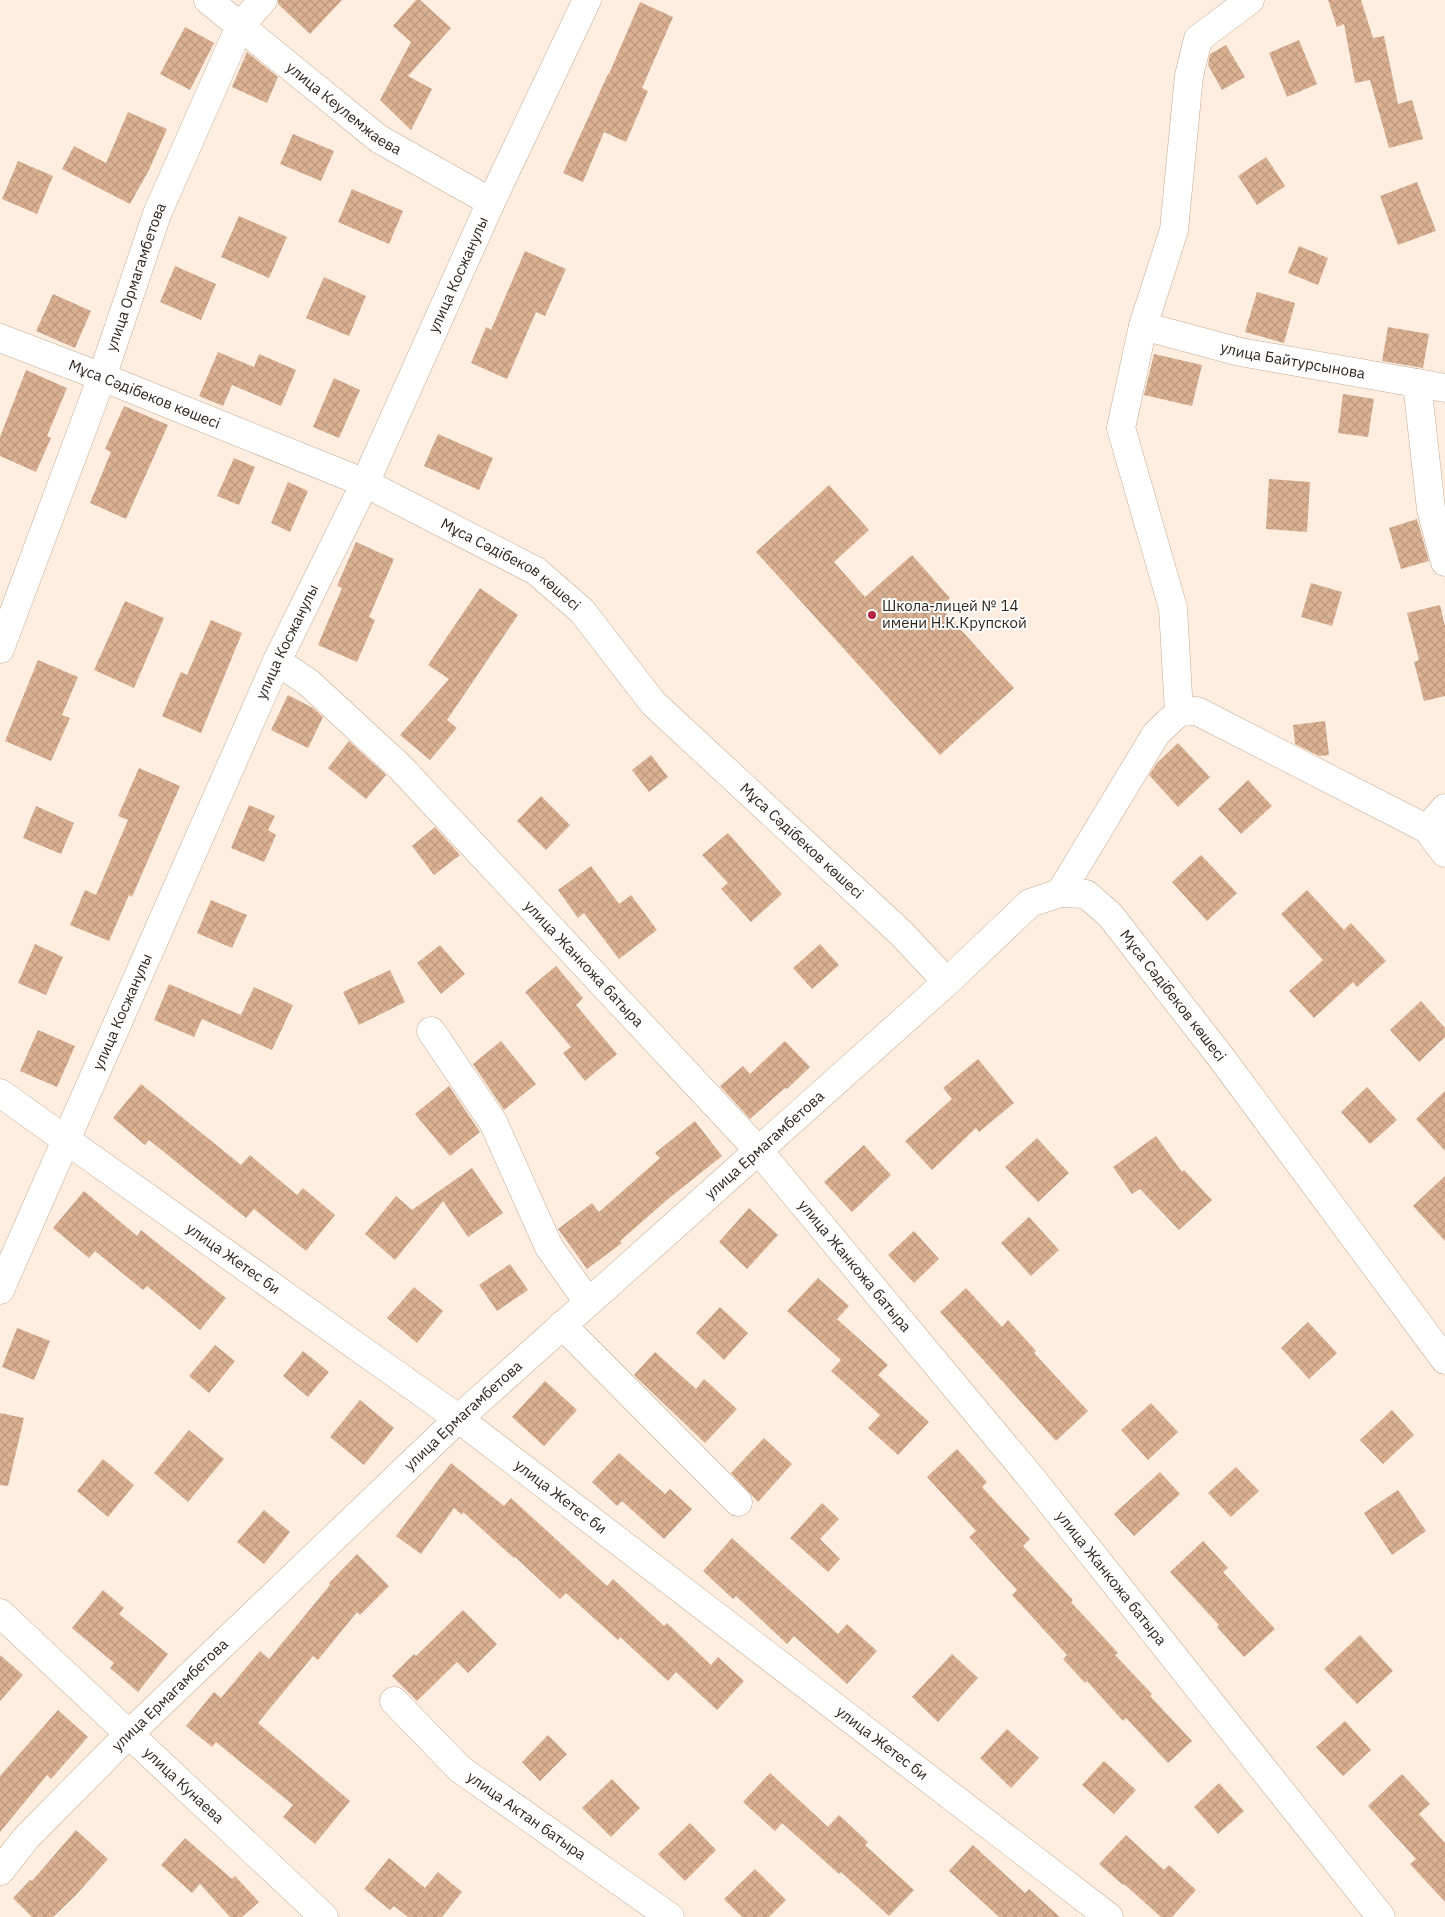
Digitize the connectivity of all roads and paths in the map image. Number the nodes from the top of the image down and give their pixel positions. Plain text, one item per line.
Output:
1 (208, 0) edge
2 (264, 0) edge
3 (587, 0) edge
4 (1250, 0) edge
5 (240, 26) junction
6 (491, 202) junction
7 (1143, 326) junction
8 (0, 338) edge
9 (102, 377) junction
10 (1417, 383) junction
11 (1445, 388) edge
12 (365, 482) junction
13 (1445, 562) edge
14 (0, 649) edge
15 (277, 661) junction
16 (1179, 712) junction
17 (1445, 808) edge
18 (1427, 829) junction
19 (1445, 853) edge
20 (1060, 893) junction
21 (947, 982) junction
22 (431, 1031) dead end
23 (0, 1092) edge
24 (66, 1139) junction
25 (758, 1150) junction
26 (0, 1290) edge
27 (588, 1302) junction
28 (562, 1325) junction
29 (1445, 1360) edge
30 (458, 1419) junction
31 (738, 1502) dead end
32 (0, 1613) edge
33 (394, 1701) dead end
34 (129, 1734) junction
35 (0, 1871) edge
36 (324, 1917) edge
37 (670, 1917) edge
38 (1109, 1917) edge
39 (1381, 1917) edge

1 - 5 street, улица Кеулемжаева
2 - 5 street, улица Ормагамбетова
3 - 6 street, улица Косжанулы
4 - 7 street
5 - 6 street, улица Кеулемжаева
5 - 9 street, улица Ормагамбетова
6 - 12 street, улица Косжанулы
7 - 10 street, улица Байтурсынова
7 - 16 street
8 - 9 street, Мұса Сәдібеков көшесі
9 - 12 street, Мұса Сәдібеков көшесі
9 - 14 street, улица Ормагамбетова
10 - 11 street, улица Байтурсынова
10 - 13 street
12 - 15 street, улица Косжанулы
12 - 21 street, Мұса Сәдібеков көшесі
15 - 24 street, улица Косжанулы
15 - 25 street, улица Жанкожа батыра
16 - 18 street
16 - 20 street
17 - 18 street
18 - 19 street
20 - 21 street, Мұса Сәдібеков көшесі
20 - 29 street, Мұса Сәдібеков көшесі
21 - 25 street, улица Ермагамбетова
22 - 27 street
23 - 24 street, улица Жетес би
24 - 26 street, улица Косжанулы
24 - 30 street, улица Жетес би
25 - 27 street, улица Ермагамбетова
25 - 39 street, улица Жанкожа батыра
27 - 28 street, улица Ермагамбетова
28 - 30 street, улица Ермагамбетова
28 - 31 street
30 - 34 street, улица Ермагамбетова
30 - 38 street, улица Жетес би
32 - 34 street, улица Кунаева
33 - 37 street, улица Актан батыра
34 - 35 street, улица Ермагамбетова
34 - 36 street, улица Кунаева

